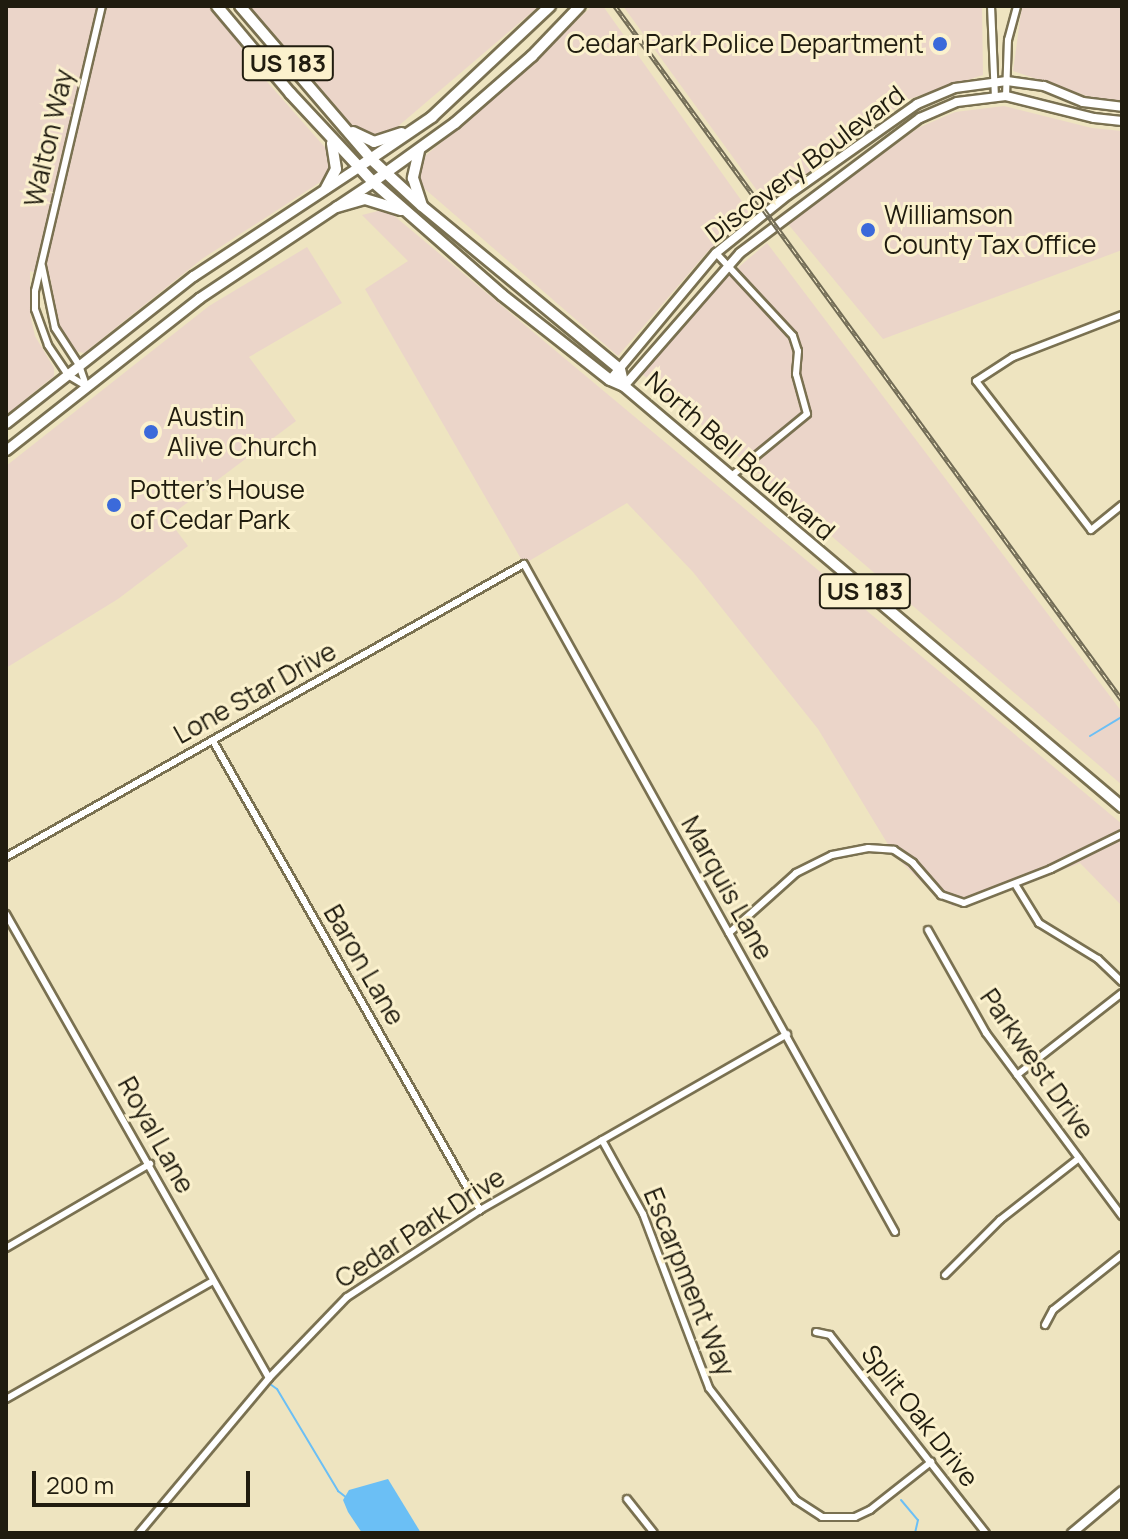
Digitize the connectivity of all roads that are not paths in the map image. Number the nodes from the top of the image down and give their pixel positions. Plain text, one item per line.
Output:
1 (96, 6) edge
2 (102, 6) edge
3 (217, 6) edge
4 (240, 6) edge
5 (550, 6) edge
6 (580, 6) edge
7 (991, 6) edge
8 (1017, 6) edge
9 (96, 19) junction
10 (994, 81) junction
11 (1007, 81) junction
12 (995, 96) junction
13 (1006, 96) junction
14 (1122, 107) edge
15 (337, 119) junction
16 (1122, 121) edge
17 (415, 129) junction
18 (330, 137) junction
19 (419, 150) junction
20 (371, 159) junction
21 (357, 168) junction
22 (386, 174) junction
23 (373, 182) junction
24 (326, 188) junction
25 (422, 206) junction
26 (337, 207) junction
27 (405, 211) junction
28 (716, 253) junction
29 (42, 266) junction
30 (726, 266) junction
31 (1122, 315) edge
32 (79, 365) junction
33 (620, 369) junction
34 (68, 375) junction
35 (610, 380) junction
36 (86, 386) junction
37 (624, 386) junction
38 (6, 423) edge
39 (6, 450) edge
40 (730, 477) junction
41 (1122, 505) edge
42 (524, 564) joint
43 (213, 741) junction
44 (1122, 807) edge
45 (1122, 834) edge
46 (6, 857) edge
47 (1015, 884) junction
48 (6, 914) edge
49 (928, 930) dead end
50 (729, 933) junction
51 (1122, 982) edge
52 (1122, 993) edge
53 (787, 1034) junction
54 (1017, 1075) junction
55 (602, 1140) junction
56 (1079, 1158) junction
57 (150, 1164) junction
58 (480, 1210) junction
59 (1122, 1216) edge
60 (895, 1232) dead end
61 (6, 1248) edge
62 (1122, 1255) edge
63 (945, 1275) dead end
64 (213, 1281) junction
65 (1045, 1325) dead end
66 (816, 1332) dead end
67 (269, 1378) junction
68 (6, 1399) edge
69 (931, 1462) junction
70 (1122, 1491) edge
71 (627, 1499) dead end
72 (139, 1533) edge
73 (654, 1533) edge
74 (986, 1533) edge
75 (1072, 1533) edge

1 - 9 street, Walton Way
2 - 9 street, Walton Way
3 - 18 main road, North Bell Boulevard / US 183
4 - 15 main road, North Bell Boulevard / US 183
5 - 17 main road
6 - 19 main road
7 - 10 street
8 - 11 street
9 - 29 street, Walton Way
10 - 11 street, Discovery Boulevard
10 - 12 street
10 - 28 street, Discovery Boulevard
11 - 13 street
11 - 14 street, Discovery Boulevard
12 - 13 street, Discovery Boulevard
12 - 30 street, Discovery Boulevard
13 - 16 street, Discovery Boulevard
15 - 17 main road
15 - 20 main road, North Bell Boulevard / US 183
17 - 20 main road
18 - 21 main road, North Bell Boulevard / US 183
18 - 24 main road
19 - 22 main road
19 - 25 main road
20 - 21 main road
20 - 22 main road, North Bell Boulevard / US 183
21 - 23 main road, North Bell Boulevard / US 183
21 - 24 main road
22 - 23 main road
22 - 25 main road, North Bell Boulevard / US 183
23 - 26 main road
23 - 27 main road, North Bell Boulevard / US 183
24 - 32 main road
25 - 33 main road, North Bell Boulevard / US 183
26 - 27 main road
26 - 36 main road
27 - 35 main road, North Bell Boulevard / US 183
28 - 30 street
28 - 33 street, Discovery Boulevard
29 - 32 street, Walton Way
29 - 34 street, Walton Way
30 - 37 street, Discovery Boulevard
30 - 40 street
31 - 41 street
32 - 34 main road
32 - 36 street, Walton Way
33 - 35 street, Discovery Boulevard
33 - 37 main road, North Bell Boulevard
34 - 36 street, Walton Way
34 - 38 main road
35 - 37 main road, North Bell Boulevard / US 183
36 - 39 main road
37 - 40 main road, North Bell Boulevard / US 183
40 - 44 main road, North Bell Boulevard / US 183
42 - 43 street, Lone Star Drive
42 - 50 street, Marquis Lane
43 - 46 street, Lone Star Drive
43 - 58 street, Baron Lane
45 - 47 street
47 - 50 street
47 - 51 street
48 - 57 street, Royal Lane
49 - 54 street, Parkwest Drive
50 - 53 street, Marquis Lane
52 - 54 street
53 - 55 street, Cedar Park Drive
53 - 60 street, Marquis Lane
54 - 56 street, Parkwest Drive
55 - 58 street, Cedar Park Drive
55 - 69 street, Escarpment Way
56 - 59 street, Parkwest Drive
56 - 63 street
57 - 61 street
57 - 64 street, Royal Lane
58 - 67 street, Cedar Park Drive
62 - 65 street
64 - 67 street, Royal Lane
64 - 68 street
66 - 69 street, Split Oak Drive
67 - 72 street, Cedar Park Drive
69 - 74 street, Split Oak Drive
70 - 75 street
71 - 73 street

